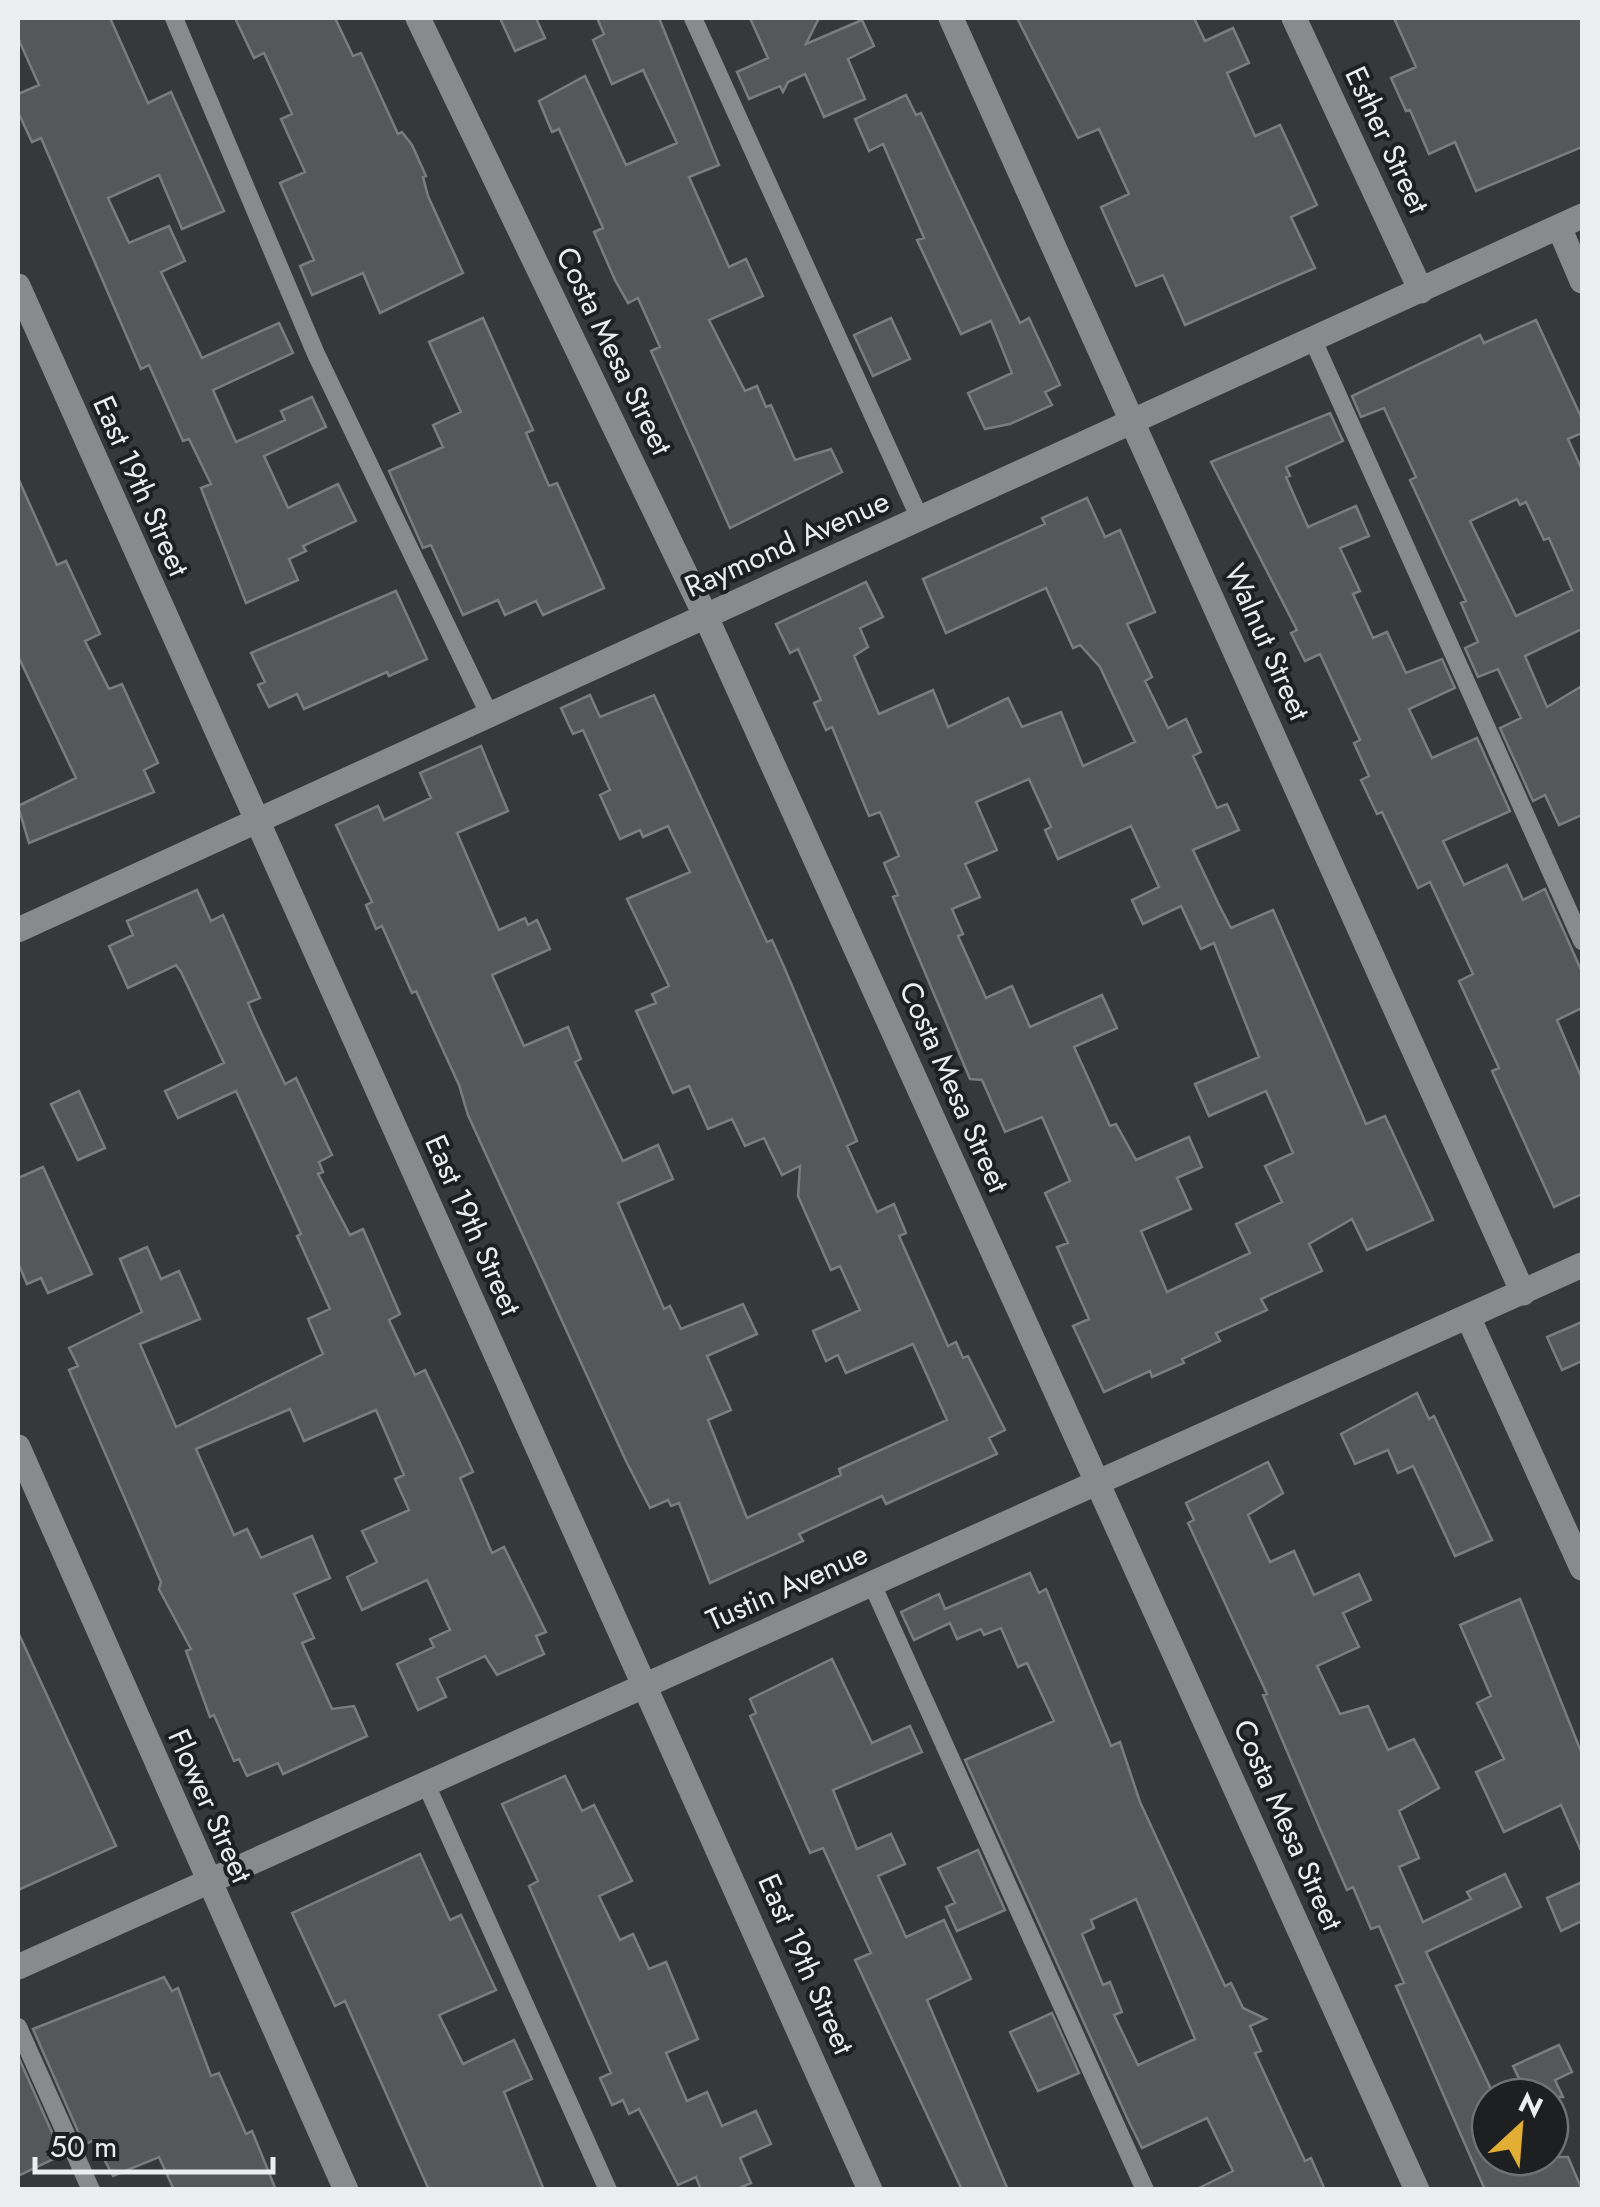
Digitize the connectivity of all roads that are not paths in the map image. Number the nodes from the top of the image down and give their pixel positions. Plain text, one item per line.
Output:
1 (174, 18) edge
2 (418, 18) edge
3 (693, 18) edge
4 (951, 18) edge
5 (1294, 18) edge
6 (1582, 216) edge
7 (1559, 227) junction
8 (1582, 281) edge
9 (18, 286) edge
10 (1422, 290) junction
11 (1313, 340) junction
12 (1133, 422) junction
13 (920, 519) junction
14 (706, 617) junction
15 (489, 714) junction
16 (253, 819) junction
17 (18, 930) edge
18 (1582, 941) edge
19 (1582, 1265) edge
20 (1523, 1293) junction
21 (1470, 1319) junction
22 (18, 1447) edge
23 (1098, 1483) junction
24 (1582, 1568) edge
25 (872, 1584) junction
26 (647, 1685) junction
27 (426, 1784) junction
28 (206, 1880) junction
29 (18, 1967) edge
30 (18, 2027) edge
31 (91, 2190) edge
32 (346, 2190) edge
33 (608, 2190) edge
34 (870, 2190) edge
35 (1145, 2190) edge
36 (1416, 2190) edge

1 - 15 lane
2 - 14 street, Costa Mesa Street
3 - 13 lane
4 - 12 street, Walnut Street
5 - 10 street, Esther Street
6 - 7 street, Raymond Avenue
7 - 8 street
7 - 10 street, Raymond Avenue
9 - 16 street, East 19th Street
10 - 11 street, Raymond Avenue
11 - 12 street, Raymond Avenue
11 - 18 lane
12 - 13 street, Raymond Avenue
12 - 20 street, Walnut Street
13 - 14 street, Raymond Avenue
14 - 15 street, Raymond Avenue
14 - 23 street, Costa Mesa Street
15 - 16 street, Raymond Avenue
16 - 17 street, Raymond Avenue
16 - 26 street, East 19th Street
19 - 20 street, Tustin Avenue
20 - 21 street, Tustin Avenue
21 - 23 street, Tustin Avenue
21 - 24 street
22 - 28 street, Flower Street
23 - 25 street, Tustin Avenue
23 - 36 street, Costa Mesa Street
25 - 26 street, Tustin Avenue
25 - 35 lane
26 - 27 street, Tustin Avenue
26 - 34 street, East 19th Street
27 - 28 street, Tustin Avenue
27 - 33 lane
28 - 29 street, Tustin Avenue
28 - 32 street, Flower Street
30 - 31 lane

